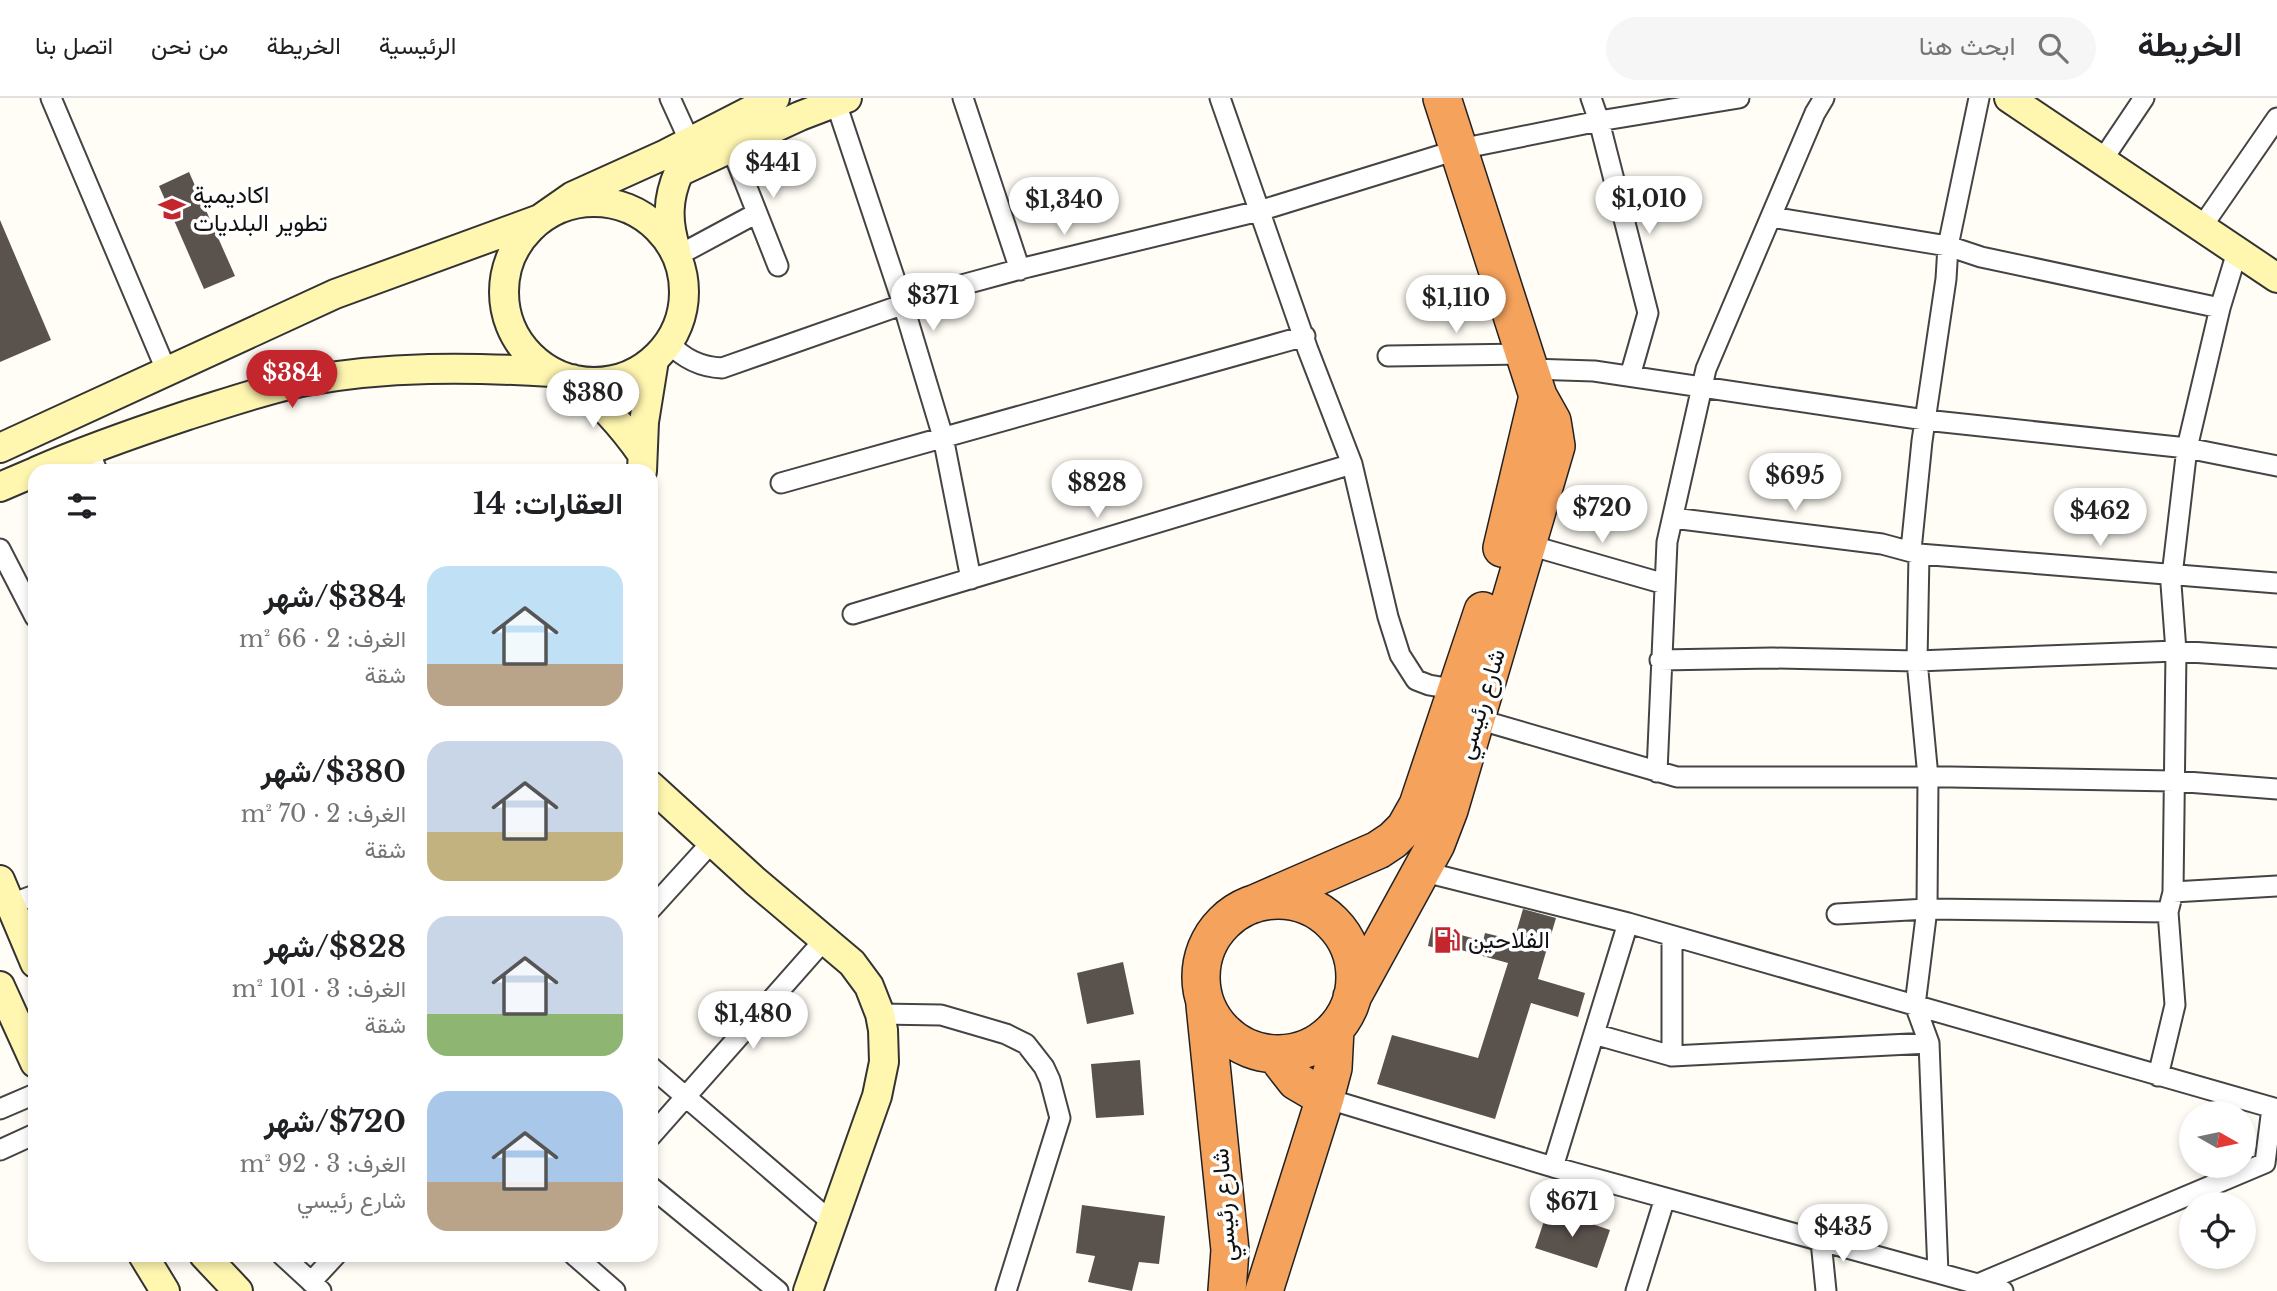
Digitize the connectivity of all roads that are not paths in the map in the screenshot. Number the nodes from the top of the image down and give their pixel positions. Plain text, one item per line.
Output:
1 (51, 98) edge
2 (670, 98) edge
3 (775, 98) edge
4 (963, 98) edge
5 (1220, 98) edge
6 (1442, 98) edge
7 (1591, 98) edge
8 (1739, 98) edge
9 (1825, 98) edge
10 (1979, 98) edge
11 (2009, 98) edge
12 (2144, 98) edge
13 (842, 100) edge
14 (2277, 118) edge
15 (1599, 121) junction
16 (690, 142) junction
17 (731, 147) junction
18 (1460, 149) junction
19 (2101, 162) junction
20 (1259, 211) junction
21 (757, 213) junction
22 (1771, 217) junction
23 (540, 219) junction
24 (2201, 228) junction
25 (1948, 246) junction
26 (2237, 252) junction
27 (677, 256) junction
28 (778, 266) dead end
29 (1020, 270) junction
30 (2277, 278) edge
31 (903, 304) junction
32 (2220, 308) junction
33 (1305, 336) junction
34 (661, 351) junction
35 (1388, 356) dead end
36 (167, 372) junction
37 (1531, 373) junction
38 (562, 375) junction
39 (1630, 376) junction
40 (1702, 387) junction
41 (1925, 419) junction
42 (943, 437) junction
43 (0, 447) edge
44 (2187, 448) junction
45 (92, 460) edge
46 (642, 462) edge
47 (72, 464) edge
48 (1352, 464) junction
49 (2277, 466) edge
50 (28, 475) edge
51 (780, 484) dead end
52 (0, 487) edge
53 (1673, 518) junction
54 (1528, 545) junction
55 (0, 549) edge
56 (1915, 552) junction
57 (2172, 574) junction
58 (971, 579) junction
59 (2277, 583) edge
60 (1665, 584) junction
61 (28, 603) edge
62 (853, 614) dead end
63 (2176, 651) junction
64 (2277, 658) edge
65 (1660, 660) junction
66 (1917, 661) junction
67 (1467, 704) junction
68 (1657, 772) junction
69 (1928, 777) junction
70 (2174, 781) junction
71 (2277, 789) edge
72 (658, 792) edge
73 (712, 842) junction
74 (1421, 871) junction
75 (2277, 886) edge
76 (2173, 892) junction
77 (15, 893) edge
78 (658, 901) edge
79 (1254, 904) junction
80 (1927, 909) junction
81 (2168, 912) junction
82 (1836, 914) dead end
83 (1628, 923) junction
84 (1672, 936) junction
85 (28, 938) edge
86 (825, 939) junction
87 (0, 986) edge
88 (1203, 994) junction
89 (1352, 997) junction
90 (1915, 1006) junction
91 (880, 1014) junction
92 (1335, 1029) junction
93 (1594, 1034) junction
94 (1929, 1043) junction
95 (28, 1048) edge
96 (1275, 1054) junction
97 (1672, 1056) junction
98 (658, 1073) edge
99 (2158, 1076) junction
100 (28, 1097) edge
101 (685, 1098) junction
102 (1325, 1098) junction
103 (0, 1109) edge
104 (2274, 1109) edge
105 (658, 1128) edge
106 (28, 1137) edge
107 (0, 1150) edge
108 (1553, 1167) junction
109 (658, 1193) edge
110 (1665, 1198) junction
111 (834, 1224) junction
112 (1821, 1241) junction
113 (147, 1262) edge
114 (211, 1262) edge
115 (289, 1262) edge
116 (332, 1262) edge
117 (582, 1262) edge
118 (1938, 1273) junction
119 (1978, 1284) junction
120 (316, 1287) edge
121 (165, 1291) edge
122 (238, 1291) edge
123 (615, 1291) edge
124 (778, 1291) edge
125 (808, 1291) edge
126 (1006, 1291) edge
127 (1227, 1291) edge
128 (1264, 1291) edge
129 (1636, 1291) edge
130 (1826, 1291) edge
131 (2003, 1291) edge

1 - 36 street
2 - 16 street
3 - 16 street
4 - 29 street
5 - 20 street
6 - 18 highway, شارع رئيسي
7 - 15 street
8 - 15 street
9 - 22 street
10 - 25 street
11 - 19 street
12 - 19 street
13 - 17 street
13 - 31 street
14 - 24 street
15 - 18 street
15 - 39 street
16 - 23 street
17 - 21 street
17 - 27 street
18 - 20 street
18 - 37 highway, شارع رئيسي
19 - 24 street
20 - 29 street
20 - 33 street
21 - 27 street
21 - 28 street
22 - 25 street
22 - 40 street
23 - 27 street
23 - 36 street
23 - 38 street
24 - 26 street
25 - 32 street
25 - 41 street
26 - 30 street
26 - 32 street
27 - 34 street
29 - 31 street
31 - 34 street
31 - 42 street
32 - 44 street
33 - 42 street
33 - 48 street
34 - 38 street
34 - 46 street
35 - 37 street
36 - 43 street
37 - 39 street
37 - 54 highway, شارع رئيسي
37 - 67 highway, شارع رئيسي
38 - 45 street
38 - 46 street
39 - 40 street
40 - 41 street
40 - 53 street
41 - 44 street
41 - 56 street
42 - 51 street
42 - 58 street
44 - 49 street
44 - 57 street
45 - 47 street
48 - 58 street
48 - 67 street
50 - 52 street
53 - 56 street
53 - 60 street
54 - 60 street
54 - 67 highway, شارع رئيسي
55 - 61 street
56 - 57 street
56 - 66 street
57 - 59 street
57 - 63 street
58 - 62 street
60 - 65 street
63 - 64 street
63 - 66 street
63 - 70 street
65 - 66 street
65 - 68 street
66 - 69 street
67 - 68 street
67 - 74 highway, شارع رئيسي
67 - 79 highway, شارع رئيسي
68 - 69 street
69 - 70 street
69 - 80 street
70 - 71 street
70 - 76 street
72 - 73 street
73 - 78 street
73 - 86 street
74 - 83 street
74 - 89 highway, شارع رئيسي
75 - 76 street
76 - 81 street
77 - 85 street
79 - 88 highway, شارع رئيسي
79 - 89 highway, شارع رئيسي
80 - 81 street
80 - 82 street
80 - 90 street
81 - 99 street
83 - 84 street
83 - 93 street
84 - 90 street
84 - 97 street
86 - 91 street
86 - 101 street
87 - 95 street
88 - 96 highway, شارع رئيسي
88 - 127 highway, شارع رئيسي
89 - 92 highway, شارع رئيسي
90 - 94 street
90 - 99 street
91 - 111 street
91 - 126 street
92 - 96 highway, شارع رئيسي
92 - 102 highway, شارع رئيسي
93 - 97 street
93 - 108 street
94 - 97 street
94 - 118 street
96 - 102 highway
98 - 101 street
99 - 104 street
100 - 103 street
101 - 105 street
101 - 111 street
102 - 108 street
102 - 128 highway, شارع رئيسي
104 - 119 street
106 - 107 street
108 - 110 street
109 - 124 street
110 - 112 street
110 - 129 street
111 - 125 street
112 - 118 street
112 - 130 street
113 - 121 street
114 - 122 street
115 - 120 street
116 - 120 street
117 - 123 street
118 - 119 street
119 - 131 street

